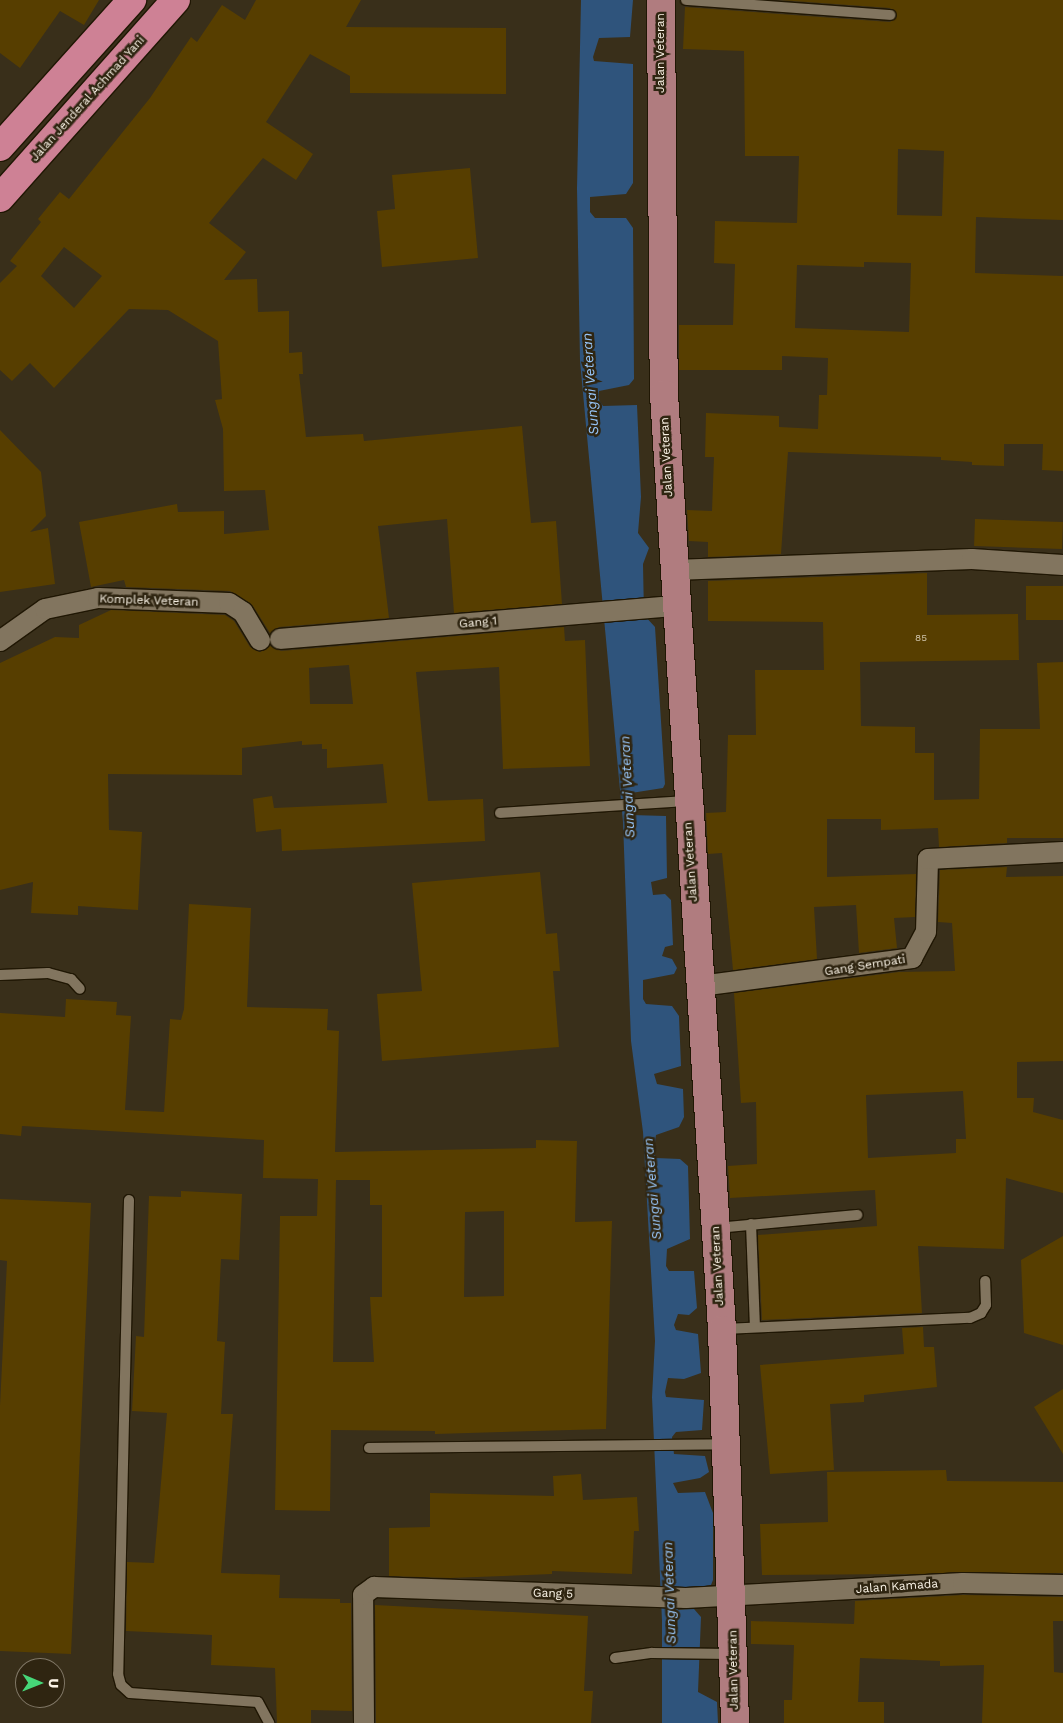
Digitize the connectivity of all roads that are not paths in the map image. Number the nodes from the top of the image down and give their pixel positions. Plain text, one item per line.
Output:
1 (132, 0) edge
2 (176, 0) edge
3 (661, 0) edge
4 (686, 0) edge
5 (890, 15) dead end
6 (4, 138) edge
7 (0, 198) edge
8 (1063, 565) edge
9 (674, 570) junction
10 (666, 607) junction
11 (280, 639) dead end
12 (0, 640) edge
13 (260, 640) dead end
14 (677, 802) junction
15 (500, 813) dead end
16 (1063, 852) edge
17 (0, 975) edge
18 (700, 986) junction
19 (80, 989) dead end
20 (129, 1200) dead end
21 (856, 1215) dead end
22 (751, 1224) junction
23 (716, 1228) junction
24 (985, 1281) dead end
25 (755, 1326) junction
26 (722, 1330) junction
27 (726, 1444) junction
28 (369, 1448) dead end
29 (1063, 1585) edge
30 (732, 1597) junction
31 (735, 1654) junction
32 (614, 1658) dead end
33 (269, 1723) edge
34 (364, 1723) edge
35 (735, 1723) edge

1 - 6 highway
2 - 7 highway, Jalan Jenderal Achmad Yani
3 - 9 main road, Jalan Veteran
4 - 5 lane
8 - 9 street
9 - 10 main road, Jalan Veteran
10 - 11 street, Gang 1
10 - 14 main road, Jalan Veteran
12 - 13 street, Komplek Veteran
14 - 15 lane
14 - 18 main road, Jalan Veteran
16 - 18 street, Gang Sempati
17 - 19 lane
18 - 23 main road, Jalan Veteran
20 - 33 lane
21 - 22 lane
22 - 23 lane
22 - 25 lane
23 - 26 main road, Jalan Veteran
24 - 25 lane
25 - 26 lane
26 - 27 main road, Jalan Veteran
27 - 28 lane
27 - 30 main road, Jalan Veteran
29 - 30 street, Jalan Kamada
30 - 31 main road, Jalan Veteran
30 - 34 street, Gang 5
31 - 32 lane
31 - 35 main road, Jalan Veteran

